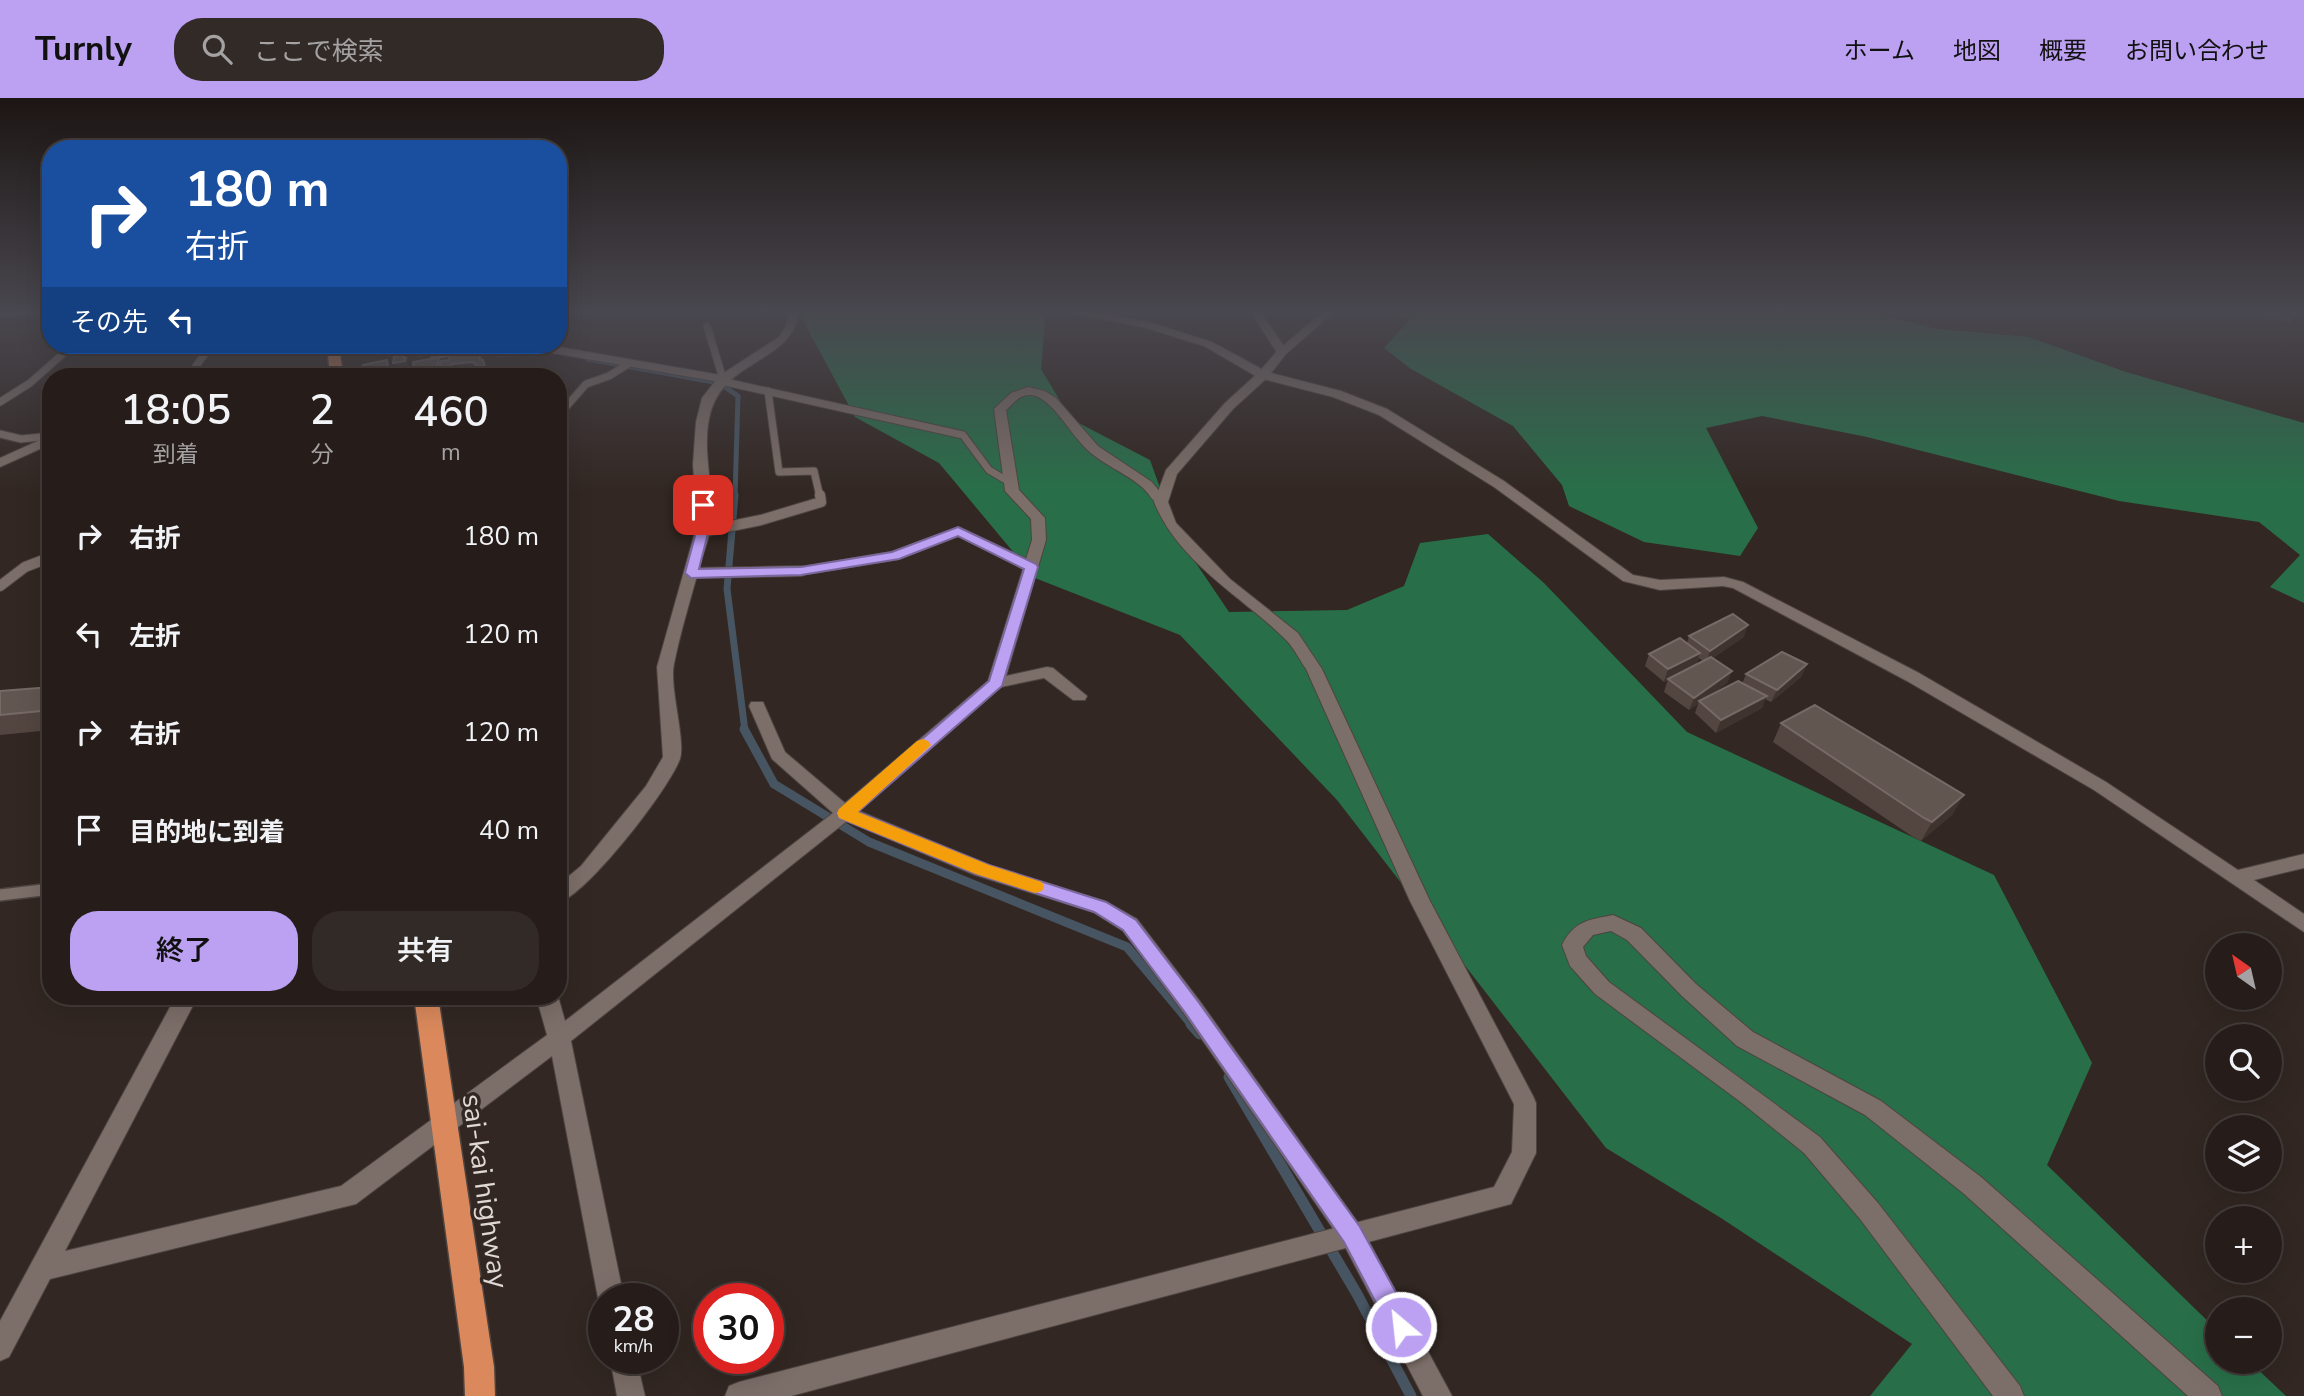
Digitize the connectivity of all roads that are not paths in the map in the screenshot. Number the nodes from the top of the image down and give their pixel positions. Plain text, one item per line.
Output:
1 (616, 372) edge
2 (672, 372) edge
3 (720, 372) edge
4 (735, 372) edge
5 (1257, 372) edge
6 (1266, 372) edge
7 (42, 373) edge
8 (1263, 375) junction
9 (722, 380) junction
10 (768, 391) junction
11 (0, 402) edge
12 (567, 406) edge
13 (0, 434) edge
14 (42, 438) edge
15 (42, 442) edge
16 (0, 463) edge
17 (1011, 483) junction
18 (1161, 502) junction
19 (702, 532) junction
20 (42, 560) edge
21 (1031, 567) junction
22 (801, 571) joint
23 (691, 573) junction
24 (0, 586) edge
25 (996, 683) junction
26 (1079, 696) dead end
27 (757, 706) dead end
28 (845, 813) junction
29 (2304, 860) edge
30 (2238, 877) junction
31 (567, 888) edge
32 (42, 890) edge
33 (0, 895) edge
34 (2304, 924) edge
35 (182, 1005) edge
36 (427, 1005) edge
37 (550, 1005) edge
38 (559, 1038) junction
39 (442, 1124) junction
40 (1352, 1235) junction
41 (42, 1269) junction
42 (608, 1283) edge
43 (0, 1348) edge
44 (626, 1374) edge
45 (480, 1396) edge
46 (631, 1396) edge
47 (739, 1396) edge
48 (1438, 1396) edge
49 (2010, 1396) edge
50 (2208, 1396) edge

1 - 12 lane
2 - 9 lane
3 - 9 lane
4 - 9 street
5 - 8 street
6 - 8 street
7 - 11 lane
8 - 18 street
8 - 30 street
9 - 10 lane
9 - 19 street
10 - 17 lane
10 - 19 lane
13 - 14 lane
15 - 16 street
17 - 18 street
17 - 21 street
18 - 40 street
19 - 23 street
20 - 24 lane
21 - 22 street
21 - 25 street
22 - 23 lane
23 - 31 street
25 - 26 street
25 - 28 street
27 - 28 street
28 - 38 street
28 - 40 street
29 - 30 street
30 - 34 street
32 - 33 lane
35 - 41 street
36 - 39 highway, sai-kai highway
37 - 38 street
38 - 39 street
38 - 42 street
39 - 41 street
39 - 45 highway, sai-kai highway
40 - 47 street
40 - 48 street
41 - 43 street
44 - 46 street
49 - 50 street

